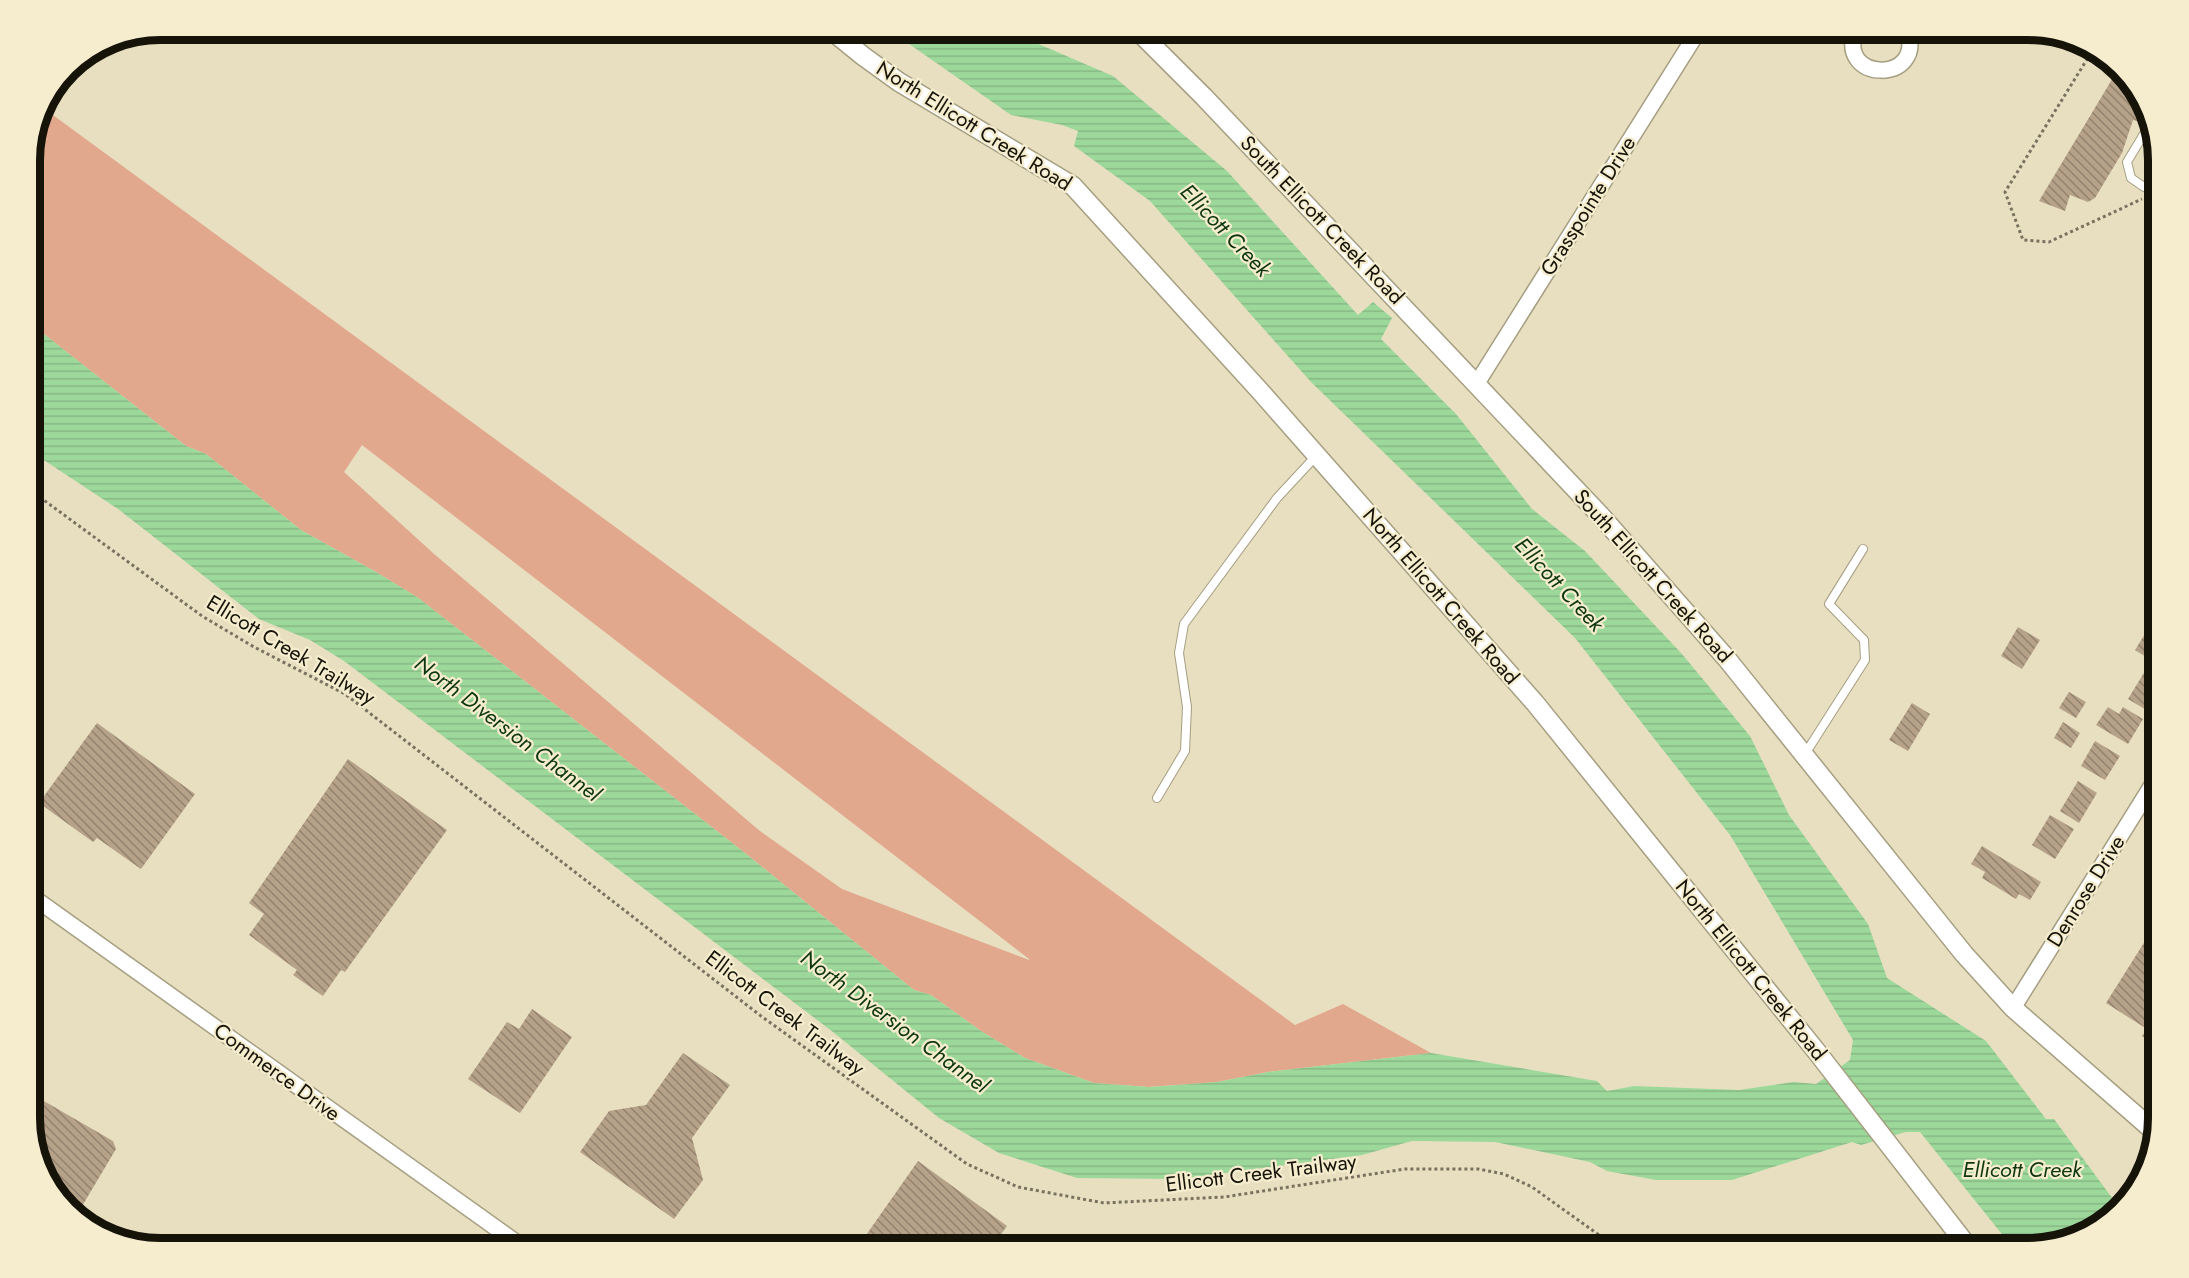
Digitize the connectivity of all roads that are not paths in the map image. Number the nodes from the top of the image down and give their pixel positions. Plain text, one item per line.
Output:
1 (843, 40) edge
2 (1147, 40) edge
3 (1693, 40) edge
4 (1854, 40) edge
5 (1910, 40) edge
6 (2145, 133) edge
7 (2148, 188) edge
8 (1477, 383) junction
9 (1317, 455) junction
10 (1863, 549) dead end
11 (1805, 756) junction
12 (2148, 792) edge
13 (1157, 798) dead end
14 (41, 903) edge
15 (2013, 1008) junction
16 (2148, 1125) edge
17 (510, 1238) edge
18 (1961, 1238) edge

1 - 9 street, North Ellicott Creek Road
2 - 8 street, South Ellicott Creek Road
3 - 8 street, Grasspointe Drive
4 - 5 street
6 - 7 lane
8 - 11 street, South Ellicott Creek Road
9 - 13 lane
9 - 18 street, North Ellicott Creek Road
10 - 11 lane
11 - 15 street, South Ellicott Creek Road
12 - 15 street, Denrose Drive
14 - 17 street, Commerce Drive
15 - 16 street, South Ellicott Creek Road

